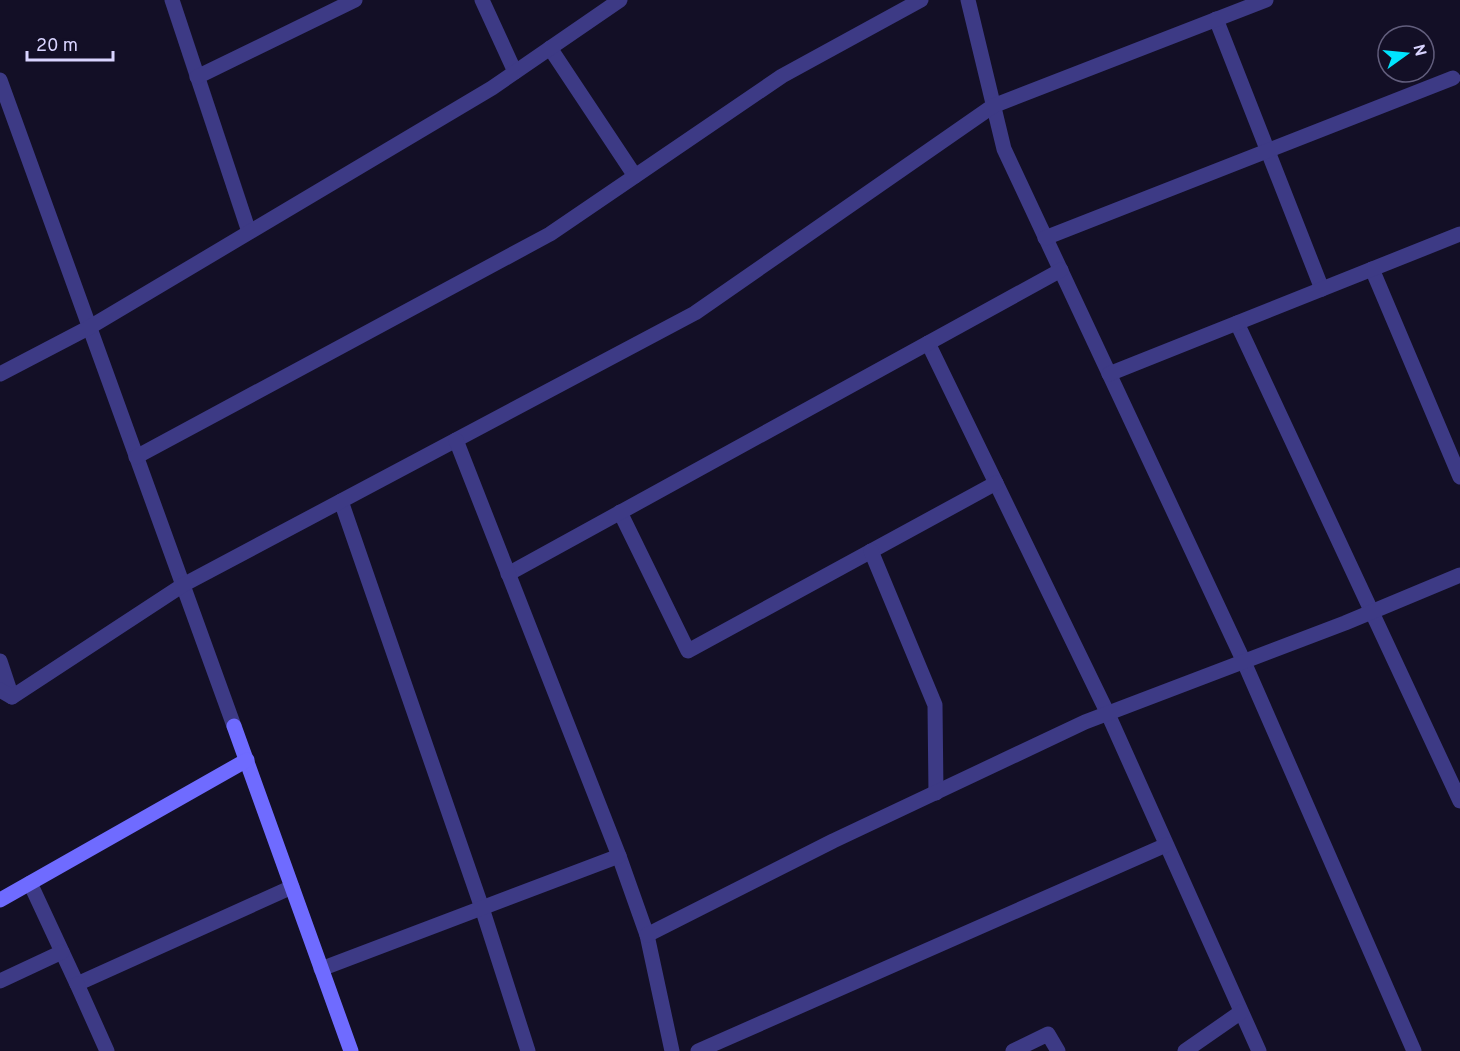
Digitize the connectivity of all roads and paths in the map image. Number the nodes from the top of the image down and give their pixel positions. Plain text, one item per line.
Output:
1 (172, 0) edge
2 (355, 0) edge
3 (482, 0) edge
4 (620, 0) edge
5 (921, 0) edge
6 (968, 0) edge
7 (1266, 0) edge
8 (1216, 19) junction
9 (550, 48) junction
10 (515, 72) junction
11 (197, 76) junction
12 (1453, 78) dead end
13 (0, 80) edge
14 (993, 106) junction
15 (1267, 151) junction
16 (635, 176) junction
17 (249, 232) junction
18 (1460, 234) edge
19 (1045, 238) junction
20 (1372, 269) junction
21 (1061, 270) junction
22 (1322, 289) junction
23 (1236, 324) junction
24 (90, 327) junction
25 (928, 344) junction
26 (0, 374) edge
27 (1109, 374) junction
28 (456, 440) junction
29 (136, 456) junction
30 (1460, 477) edge
31 (996, 483) junction
32 (341, 501) junction
33 (620, 512) junction
34 (871, 551) junction
35 (508, 574) junction
36 (1460, 575) edge
37 (183, 585) junction
38 (1371, 612) junction
39 (0, 661) edge
40 (1244, 662) junction
41 (6, 694) edge
42 (1108, 714) junction
43 (247, 760) junction
44 (936, 792) junction
45 (1460, 801) edge
46 (1166, 845) junction
47 (619, 856) junction
48 (30, 883) junction
49 (292, 887) junction
50 (0, 900) edge
51 (482, 908) junction
52 (647, 935) junction
53 (62, 952) junction
54 (321, 969) junction
55 (0, 981) edge
56 (77, 984) junction
57 (1241, 1012) junction
58 (107, 1051) edge
59 (351, 1051) edge
60 (528, 1051) edge
61 (672, 1051) edge
62 (698, 1051) edge
63 (1012, 1051) edge
64 (1058, 1051) edge
65 (1185, 1051) edge
66 (1259, 1051) edge
67 (1414, 1051) edge

1 - 11 street
2 - 11 street
3 - 10 street
4 - 9 street
5 - 16 street
6 - 14 street
7 - 8 street
8 - 14 street
8 - 15 street
9 - 10 street
9 - 16 street
10 - 17 street
11 - 17 street
12 - 15 street
13 - 24 street
14 - 19 street
14 - 28 street
15 - 19 street
15 - 22 street
16 - 29 street
17 - 24 street
18 - 20 street
19 - 21 street
20 - 22 street
20 - 30 street
21 - 25 street
21 - 27 street
22 - 23 street
23 - 27 street
23 - 38 street
24 - 26 street
24 - 29 street
25 - 31 street
25 - 33 street
27 - 40 street
28 - 32 street
28 - 35 street
29 - 37 street
31 - 34 street
31 - 42 street
32 - 37 street
32 - 51 street
33 - 34 street
33 - 35 street
34 - 44 street
35 - 47 street
36 - 38 street
37 - 41 street
37 - 43 street
38 - 40 street
38 - 45 street
39 - 41 street
40 - 42 street
40 - 67 street
42 - 44 street
42 - 46 street
43 - 48 street
43 - 49 street
44 - 52 street
46 - 57 street
46 - 62 street
47 - 51 street
47 - 52 street
48 - 50 street
48 - 53 street
49 - 54 street
49 - 56 street
51 - 54 street
51 - 60 street
52 - 61 street
53 - 55 street
53 - 56 street
54 - 59 street
56 - 58 street
57 - 65 street
57 - 66 street
63 - 64 street

